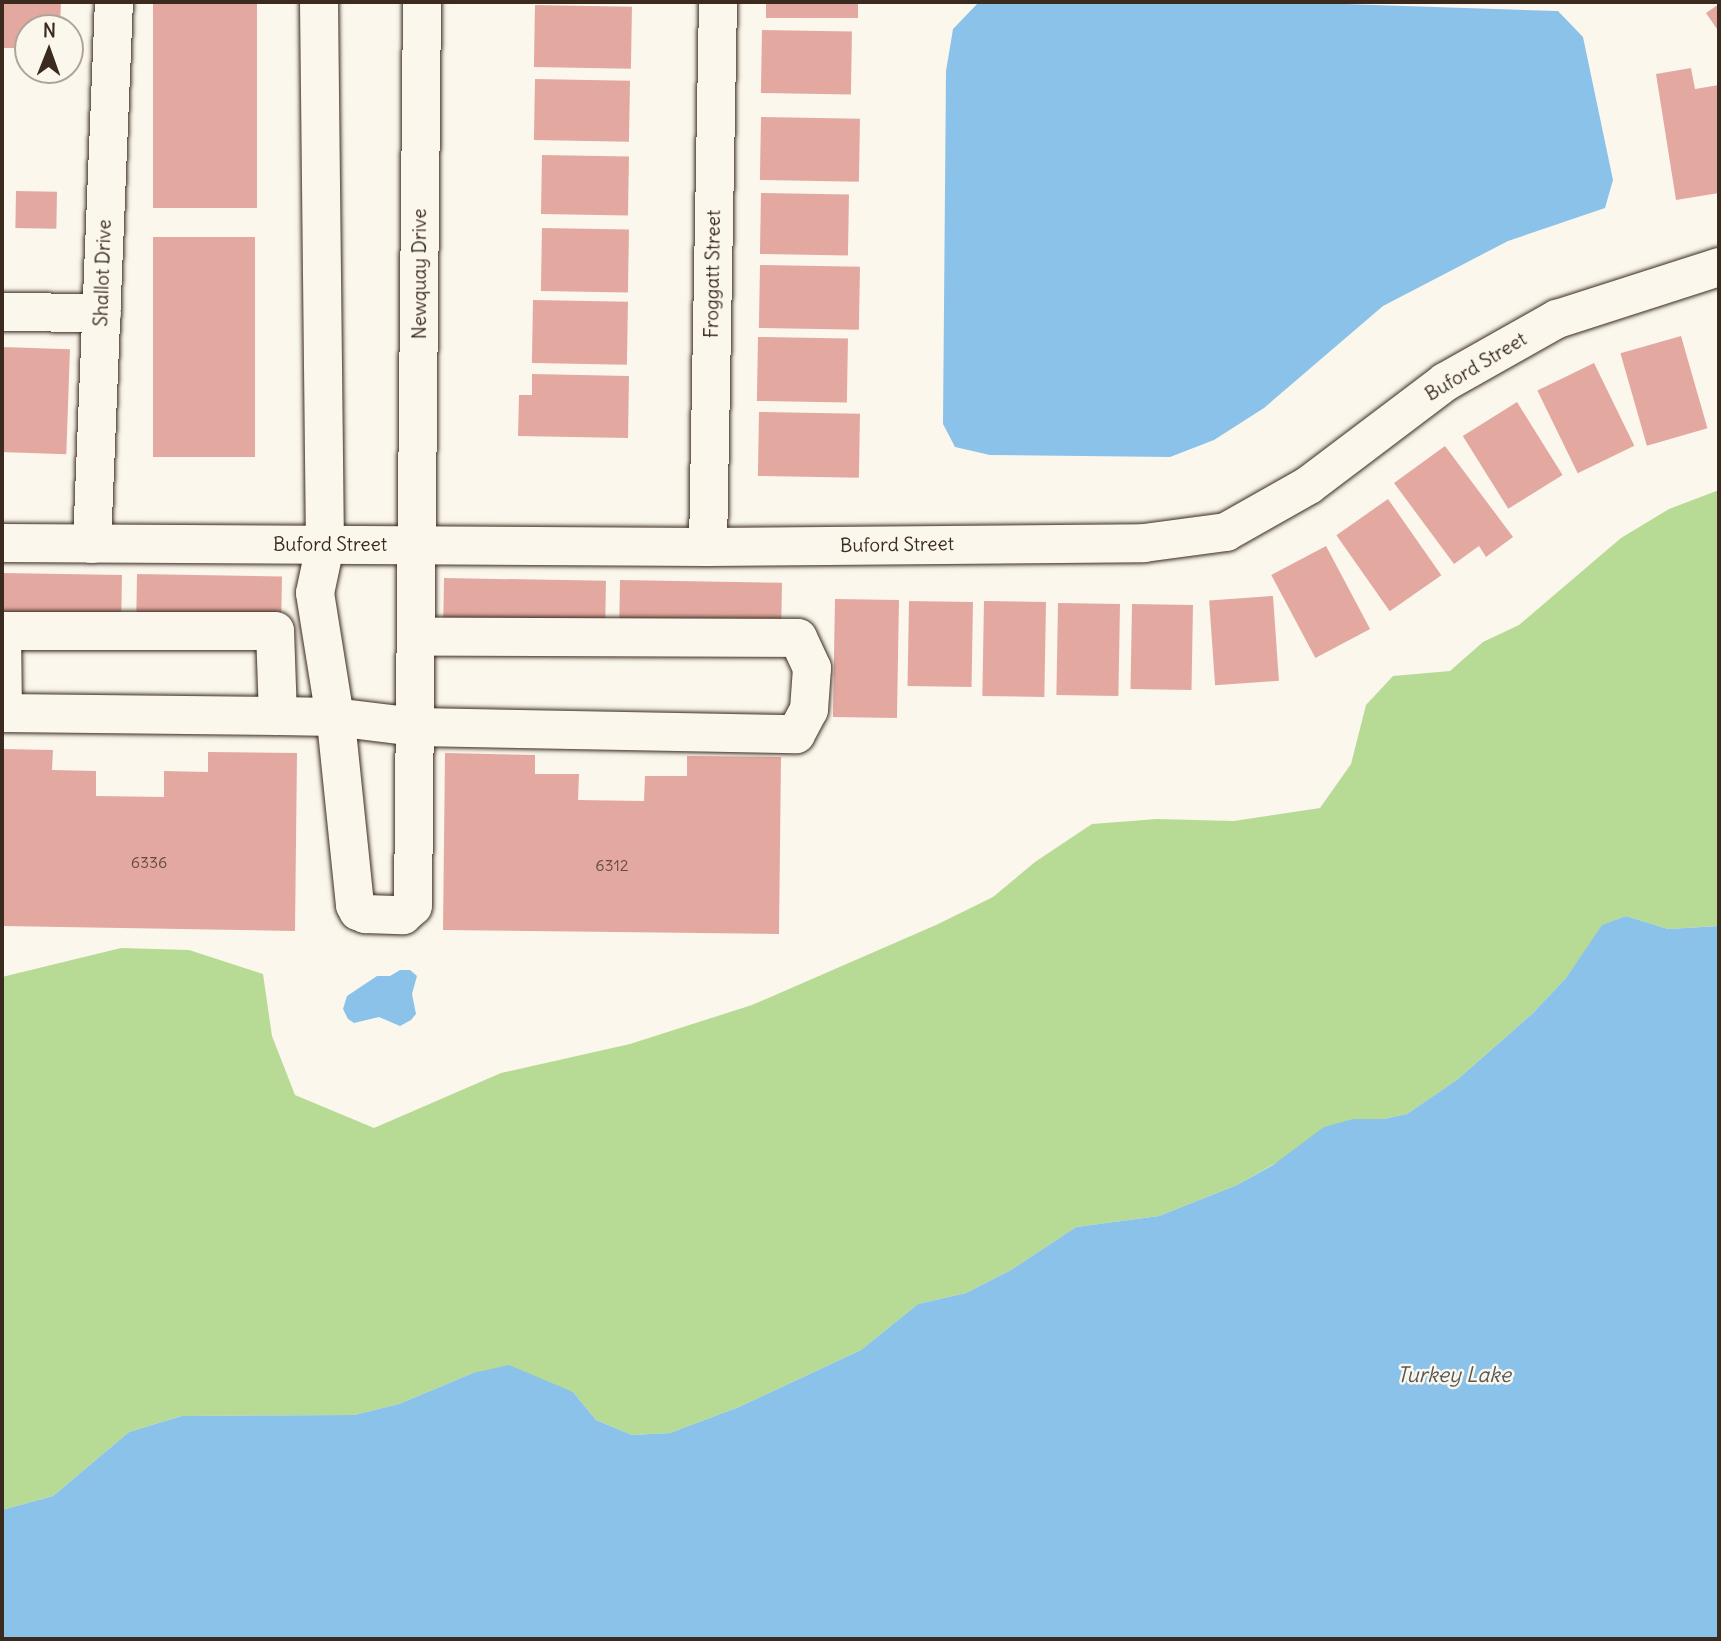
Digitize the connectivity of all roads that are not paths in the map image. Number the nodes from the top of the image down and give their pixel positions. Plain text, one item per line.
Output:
1 (114, 2) edge
2 (319, 2) edge
3 (422, 2) edge
4 (718, 2) edge
5 (1719, 267) edge
6 (2, 312) edge
7 (102, 313) junction
8 (2, 543) edge
9 (92, 544) junction
10 (325, 546) junction
11 (418, 546) junction
12 (708, 547) junction
13 (417, 637) junction
14 (278, 716) junction
15 (334, 717) junction
16 (416, 727) junction

1 - 7 street, Shallot Drive
2 - 10 street
3 - 11 street, Newquay Drive
4 - 12 street, Froggatt Street
5 - 12 street, Buford Street
6 - 7 street
7 - 9 street, Shallot Drive
8 - 9 street, Buford Street
9 - 10 street, Buford Street
10 - 11 street, Buford Street
10 - 15 street, Newquay Drive
11 - 12 street, Buford Street
11 - 13 street, Newquay Drive
13 - 16 street, Newquay Drive
13 - 16 street
14 - 14 street
14 - 15 street
15 - 16 street
15 - 16 street, Newquay Drive

